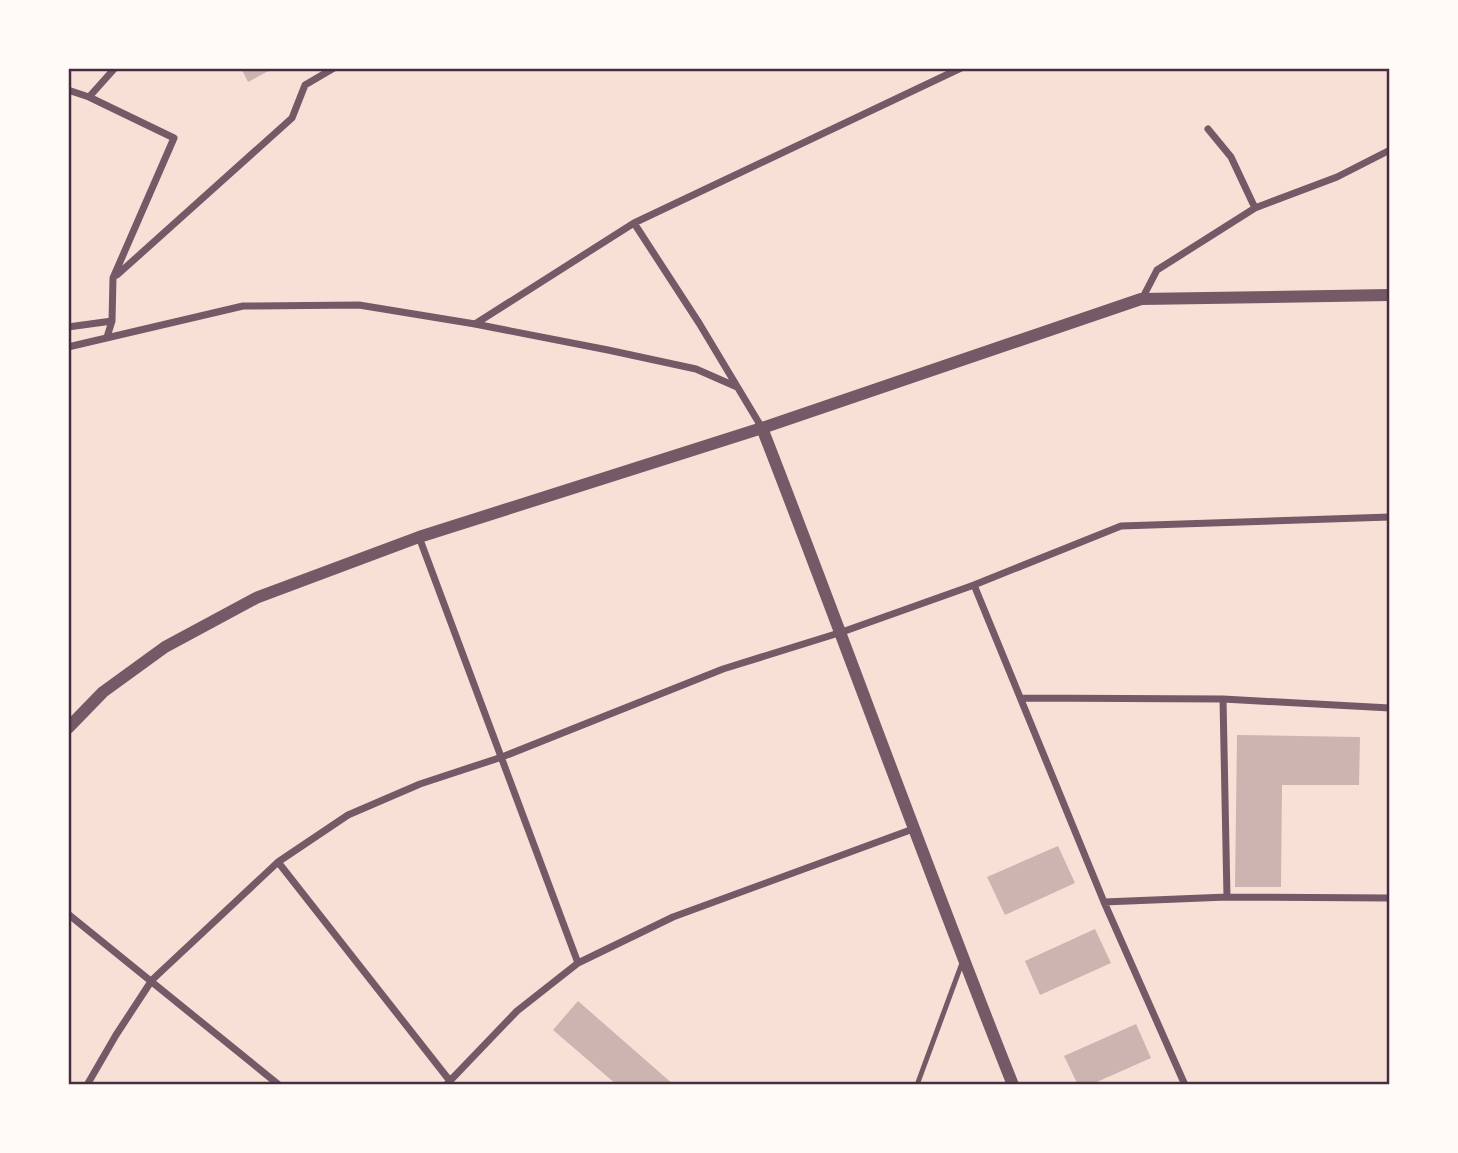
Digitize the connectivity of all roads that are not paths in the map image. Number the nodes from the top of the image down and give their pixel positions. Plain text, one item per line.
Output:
1 (115, 68) edge
2 (334, 68) edge
3 (961, 68) edge
4 (68, 90) edge
5 (89, 97) junction
6 (1208, 129) dead end
7 (1390, 150) edge
8 (1255, 208) junction
9 (634, 223) junction
10 (113, 278) junction
11 (1390, 295) edge
12 (1141, 299) junction
13 (112, 321) junction
14 (475, 324) junction
15 (68, 327) edge
16 (107, 337) junction
17 (68, 347) edge
18 (737, 387) junction
19 (762, 428) junction
20 (1390, 517) edge
21 (419, 537) junction
22 (975, 585) junction
23 (842, 632) junction
24 (1022, 698) junction
25 (1223, 699) junction
26 (1390, 708) edge
27 (68, 728) edge
28 (502, 757) junction
29 (913, 829) junction
30 (278, 862) junction
31 (1227, 897) junction
32 (1390, 898) edge
33 (1104, 902) junction
34 (68, 914) edge
35 (963, 960) junction
36 (578, 963) junction
37 (152, 980) junction
38 (448, 1083) edge
39 (87, 1085) edge
40 (279, 1085) edge
41 (917, 1085) edge
42 (1013, 1085) edge
43 (1185, 1085) edge

1 - 5 street
2 - 10 street
3 - 9 street
4 - 5 street
5 - 10 street
6 - 8 street
7 - 8 street
8 - 12 street
9 - 14 street
9 - 18 street
10 - 13 street
11 - 12 street
12 - 19 street
13 - 15 street
13 - 16 street
14 - 16 street
14 - 18 street
16 - 17 street
18 - 19 street
19 - 21 street
19 - 23 street
20 - 22 street
21 - 27 street
21 - 28 street
22 - 23 street
22 - 24 street
23 - 28 street
23 - 29 street
24 - 25 street
24 - 33 street
25 - 26 street
25 - 31 street
28 - 30 street
28 - 36 street
29 - 35 street
29 - 36 street
30 - 37 street
30 - 38 street
31 - 32 street
31 - 33 street
33 - 43 street
34 - 37 street
35 - 41 lane
35 - 42 street
36 - 38 street
37 - 39 street
37 - 40 street

